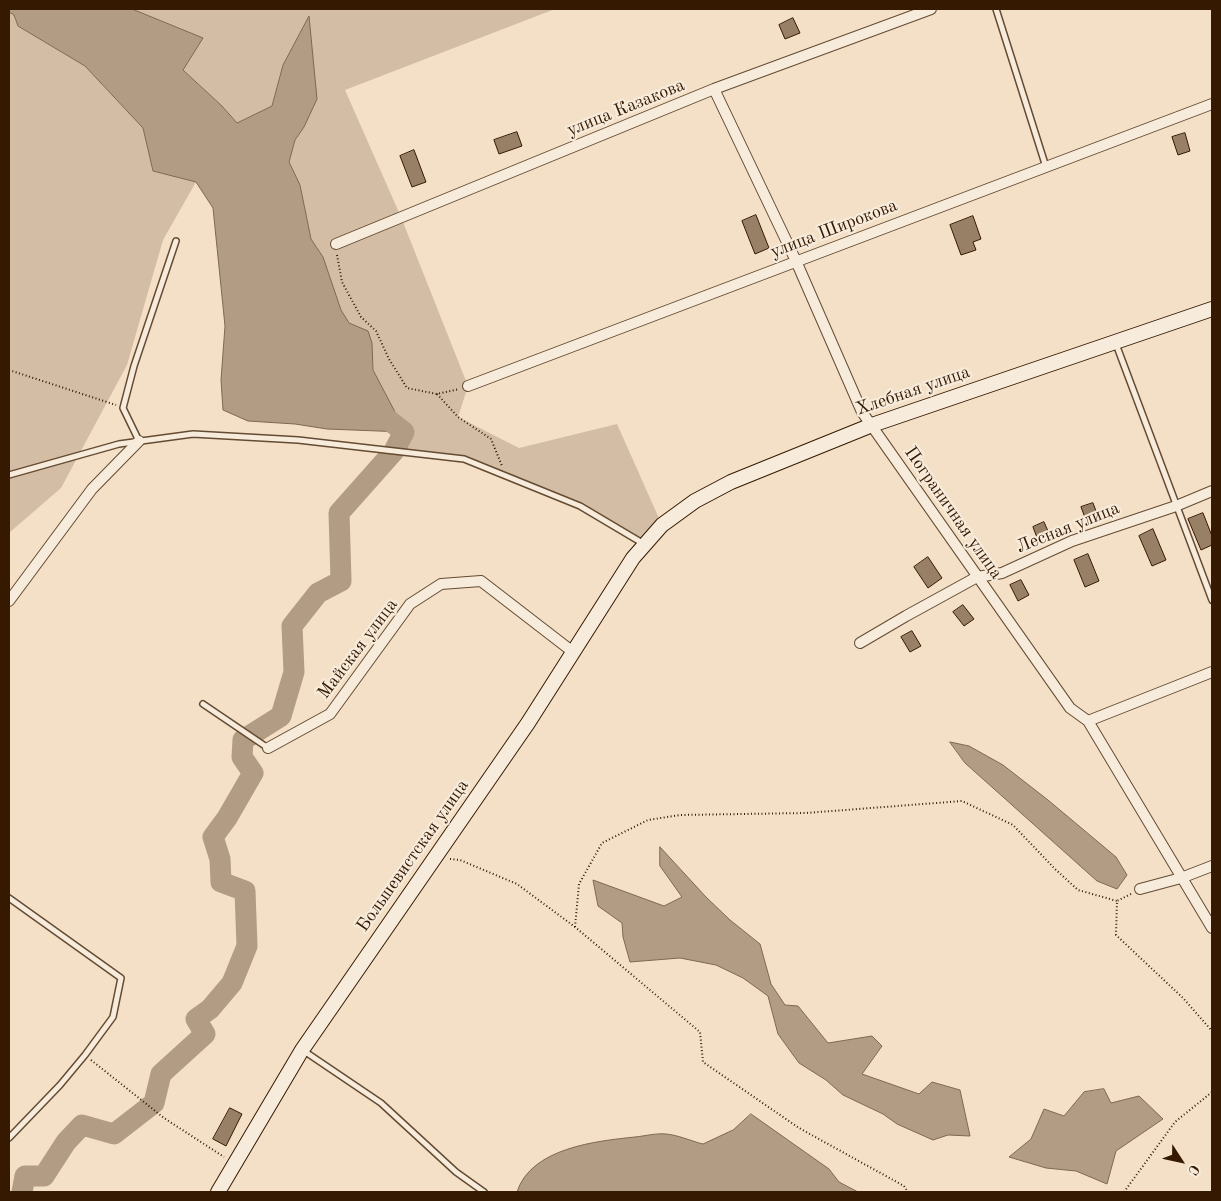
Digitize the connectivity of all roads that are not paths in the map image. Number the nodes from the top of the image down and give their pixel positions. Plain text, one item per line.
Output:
1 (931, 9) edge
2 (996, 9) edge
3 (714, 89) junction
4 (1212, 104) edge
5 (1046, 167) junction
6 (176, 241) dead end
7 (336, 244) road end
8 (796, 261) junction
9 (1212, 309) edge
10 (1115, 342) junction
11 (468, 386) road end
12 (872, 425) junction
13 (139, 441) junction
14 (9, 475) edge
15 (1212, 491) edge
16 (1176, 506) junction
17 (645, 544) junction
18 (977, 577) junction
19 (1212, 600) edge
20 (9, 601) edge
21 (860, 643) dead end
22 (573, 652) junction
23 (1212, 672) edge
24 (203, 704) dead end
25 (1088, 721) junction
26 (268, 748) joint
27 (1212, 866) edge
28 (1181, 878) junction
29 (1140, 889) road end
30 (9, 898) edge
31 (1212, 928) edge
32 (302, 1050) junction
33 (9, 1138) edge
34 (218, 1192) edge
35 (484, 1192) edge

1 - 3 street, улица Казакова
2 - 5 lane
3 - 7 street, улица Казакова
3 - 8 street, Пограничная улица
4 - 5 street, улица Широкова
5 - 8 street, улица Широкова
6 - 13 lane
8 - 11 street, улица Широкова
8 - 12 street, Пограничная улица
9 - 10 street, Хлебная улица
10 - 12 street, Хлебная улица
10 - 16 lane
12 - 17 street, Хлебная улица
12 - 18 street, Пограничная улица
13 - 14 lane
13 - 17 lane
13 - 20 street
15 - 16 street, Лесная улица
16 - 18 street, Лесная улица
16 - 19 lane
17 - 22 street, Большевистская улица
18 - 21 street, Лесная улица
18 - 25 street, Пограничная улица
22 - 26 street, Майская улица
22 - 32 street, Большевистская улица
23 - 25 street
24 - 26 lane
25 - 28 street, Пограничная улица
27 - 28 street
28 - 29 street
28 - 31 street, Пограничная улица
30 - 33 lane
32 - 34 street, Большевистская улица
32 - 35 lane

